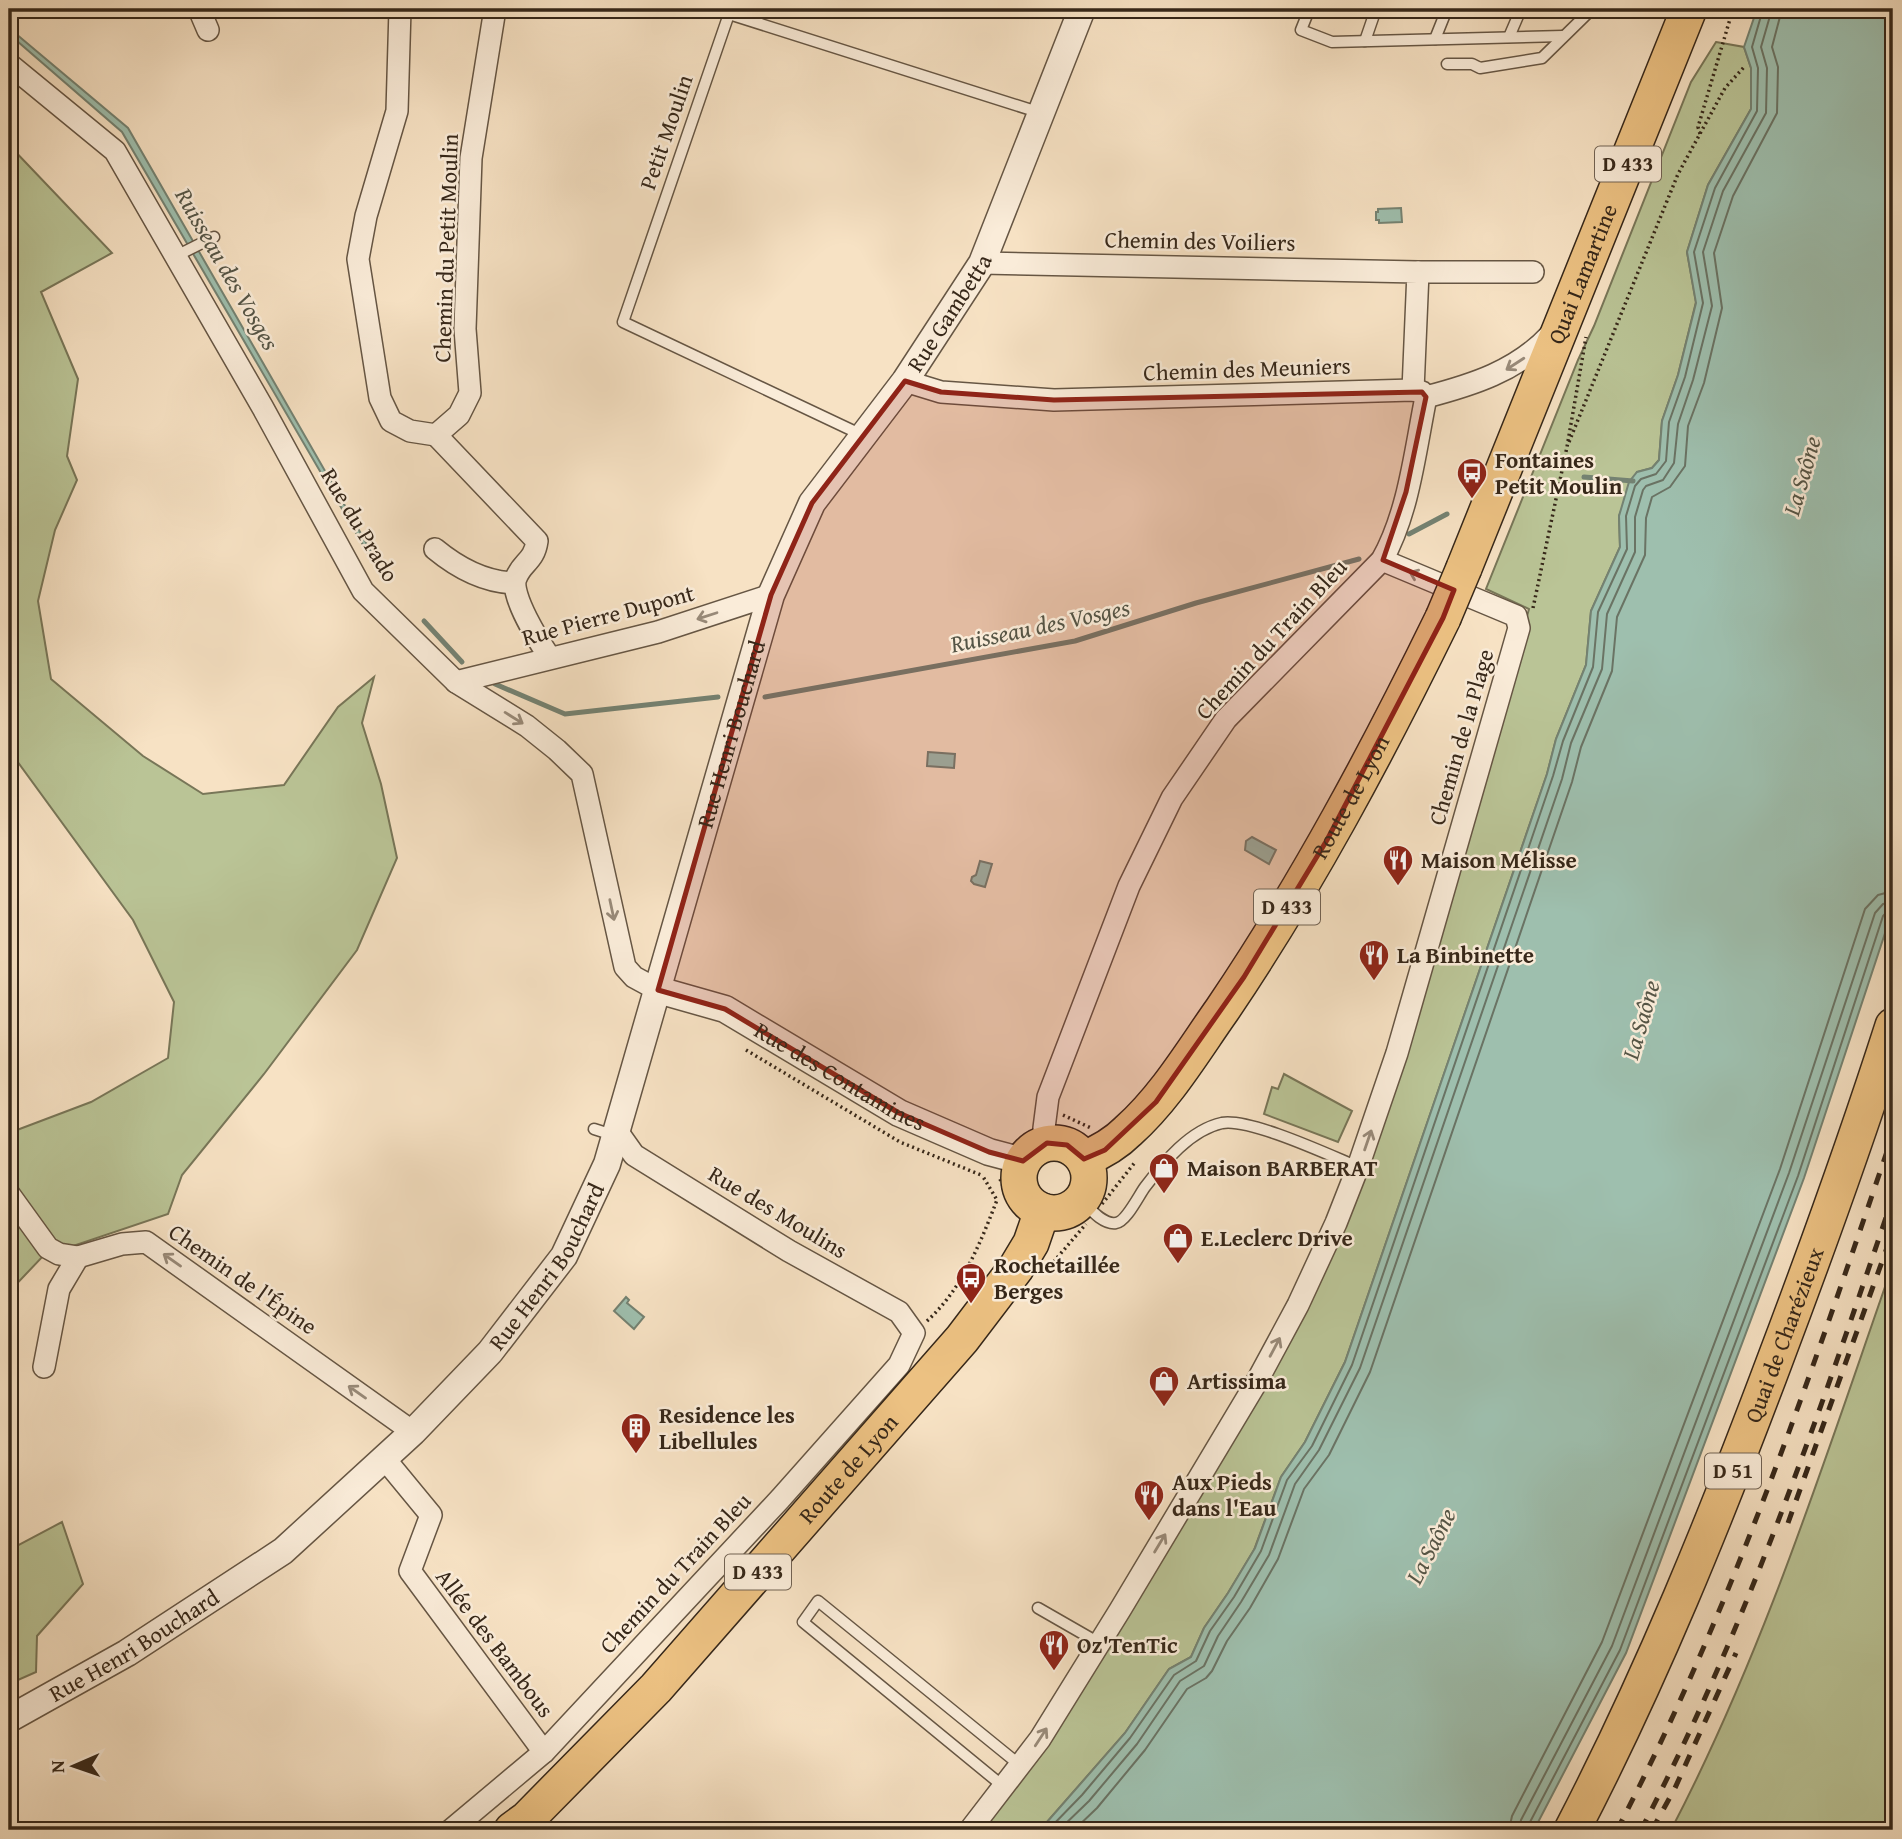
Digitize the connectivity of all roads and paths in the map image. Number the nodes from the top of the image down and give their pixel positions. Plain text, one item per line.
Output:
1 (199, 9) edge
2 (400, 9) edge
3 (495, 9) edge
4 (1082, 9) edge
5 (1376, 9) edge
6 (1447, 9) edge
7 (1521, 9) edge
8 (1592, 9) edge
9 (1689, 9) edge
10 (1732, 9) edge
11 (1309, 10) edge
12 (208, 30) dead end
13 (1563, 36) junction
14 (1509, 37) junction
15 (1435, 39) junction
16 (1365, 41) junction
17 (9, 64) edge
18 (1447, 64) dead end
19 (1745, 66) dead end
20 (1041, 113) junction
21 (1700, 134) junction
22 (214, 237) dead end
23 (176, 256) junction
24 (982, 263) junction
25 (1418, 272) junction
26 (1533, 272) dead end
27 (1576, 327) junction
28 (905, 381) junction
29 (1420, 394) junction
30 (436, 435) junction
31 (863, 436) junction
32 (1567, 447) junction
33 (1507, 461) joint
34 (435, 549) dead end
35 (1382, 560) junction
36 (514, 583) junction
37 (771, 595) junction
38 (1525, 622) junction
39 (550, 657) junction
40 (456, 682) junction
41 (658, 990) junction
42 (1893, 1026) edge
43 (609, 1132) junction
44 (1091, 1145) junction
45 (1030, 1148) junction
46 (986, 1163) dead end
47 (1358, 1167) junction
48 (9, 1195) edge
49 (1081, 1200) junction
50 (1028, 1214) junction
51 (78, 1257) junction
52 (914, 1333) junction
53 (44, 1367) dead end
54 (412, 1432) junction
55 (384, 1458) junction
56 (1038, 1608) dead end
57 (1099, 1643) junction
58 (9, 1719) edge
59 (544, 1752) junction
60 (1021, 1766) junction
61 (1004, 1787) junction
62 (451, 1830) edge
63 (512, 1830) edge
64 (970, 1830) edge
65 (1572, 1830) edge

1 - 12 street
2 - 30 street
3 - 30 street, Chemin du Petit Moulin
4 - 20 street, Rue Gambetta
5 - 16 lane
6 - 15 lane
7 - 14 lane
8 - 13 lane
9 - 27 main road, Quai Lamartine / D 433
10 - 21 path
11 - 16 lane
13 - 14 lane
13 - 18 lane
14 - 15 lane
15 - 16 lane
17 - 23 street, Rue du Prado
19 - 21 path
20 - 24 street, Rue Gambetta
20 - 31 lane, Petit Moulin
21 - 32 path
22 - 23 lane
23 - 40 street, Rue du Prado
24 - 25 street, Chemin des Voiliers
24 - 28 street, Rue Gambetta
25 - 26 street, Chemin des Voiliers
25 - 29 street
27 -> 29 street, Chemin des Meuniers
27 - 32 path
27 - 33 main road, Quai Lamartine / D 433
28 - 29 street, Chemin des Meuniers
28 - 31 street, Rue Gambetta
29 - 35 street, Chemin du Train Bleu
30 - 36 street
31 - 37 street, Rue Gambetta
32 - 38 path
33 - 44 main road, Route de Lyon / D 433, bridge
34 - 36 street
38 -> 35 street
35 - 45 street, Chemin du Train Bleu
36 - 39 street
37 -> 39 street, Rue Pierre Dupont
37 - 41 street, Rue Henri Bouchard
47 -> 38 street, Chemin de la Plage
39 - 40 street, Rue Pierre Dupont
40 -> 41 street, Rue du Prado
41 - 43 street, Rue Henri Bouchard
41 - 45 street, Rue des Contamines
42 - 65 main road, Quai de Charézieux / D 51
43 - 52 street, Rue des Moulins
43 - 54 street, Rue Henri Bouchard
44 - 45 path
44 - 45 main road
44 - 49 main road
45 - 50 main road
45 - 50 path
46 - 52 path
47 - 49 lane
57 -> 47 street, Chemin de la Plage
48 - 51 street
49 - 50 main road
50 - 63 main road, Route de Lyon / D 433
51 - 53 street
54 -> 51 street, Chemin de l'Épine
52 - 59 street, Chemin du Train Bleu
54 - 55 street, Rue Henri Bouchard
55 - 58 street, Rue Henri Bouchard
55 - 59 street, Allée des Bambous
56 - 57 lane
60 -> 57 street, Chemin de la Plage
59 - 62 street, Chemin du Train Bleu
60 - 61 street, Chemin de la Plage
60 - 61 lane
61 - 64 street, Chemin de la Plage

